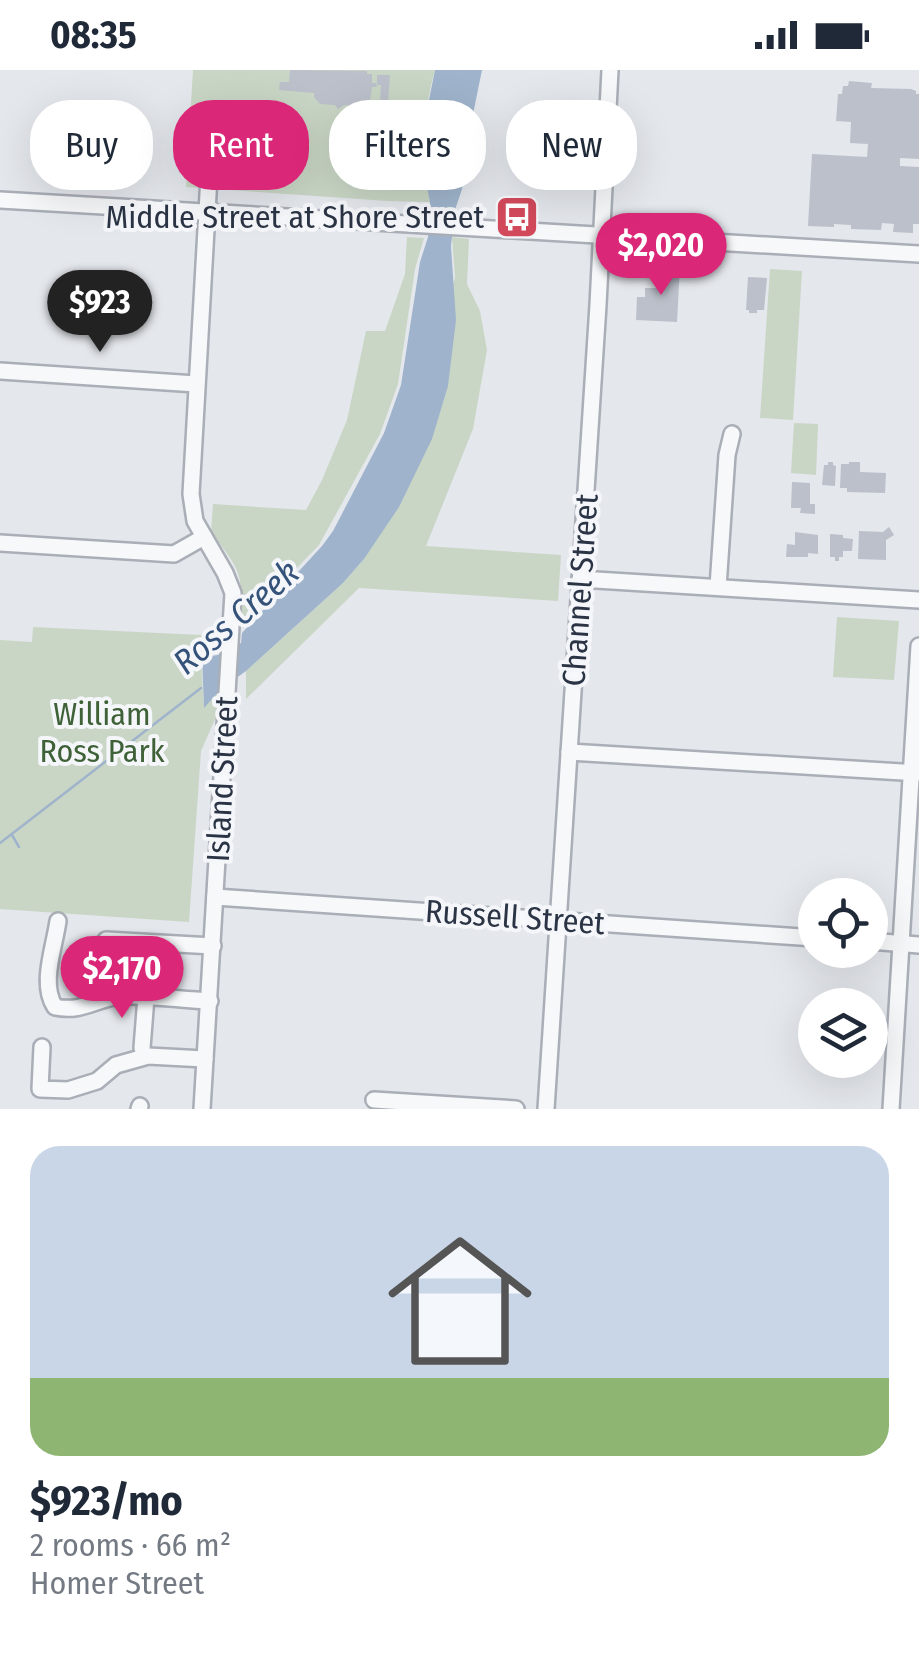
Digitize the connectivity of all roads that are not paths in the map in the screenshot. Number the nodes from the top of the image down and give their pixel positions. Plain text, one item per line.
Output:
1 (610, 70) edge
2 (208, 190) edge
3 (0, 200) edge
4 (206, 213) junction
5 (601, 236) junction
6 (919, 254) edge
7 (0, 371) edge
8 (196, 384) junction
9 (732, 434) dead end
10 (204, 537) junction
11 (0, 543) edge
12 (580, 579) junction
13 (718, 587) junction
14 (919, 600) edge
15 (919, 646) edge
16 (569, 752) junction
17 (915, 773) edge
18 (215, 898) junction
19 (558, 920) junction
20 (58, 922) dead end
21 (798, 937) edge
22 (106, 940) dead end
23 (888, 943) edge
24 (901, 944) junction
25 (919, 945) edge
26 (212, 946) junction
27 (146, 997) junction
28 (210, 1001) junction
29 (42, 1047) dead end
30 (142, 1048) dead end
31 (205, 1058) junction
32 (374, 1100) dead end
33 (202, 1109) edge
34 (516, 1109) edge
35 (546, 1109) edge
36 (892, 1109) edge

1 - 5 street, Channel Street
2 - 4 street, Island Street
3 - 4 street
4 - 5 street
4 - 8 street, Island Street
5 - 6 street
5 - 12 street, Channel Street
7 - 8 street
8 - 10 street, Island Street
9 - 13 street
10 - 11 street
10 - 18 street, Island Street
12 - 13 street
12 - 16 street, Channel Street
13 - 14 street
15 - 17 street
16 - 17 street
16 - 19 street, Channel Street
17 - 24 street
18 - 19 street, Russell Street
18 - 26 street, Island Street
19 - 21 street, Russell Street
19 - 35 street, Channel Street
20 - 27 street
22 - 26 street
23 - 24 street
24 - 25 street
24 - 36 street
26 - 28 street, Island Street
27 - 28 street
27 - 30 street
28 - 31 street, Island Street
29 - 31 street
31 - 33 street, Island Street
32 - 34 street

